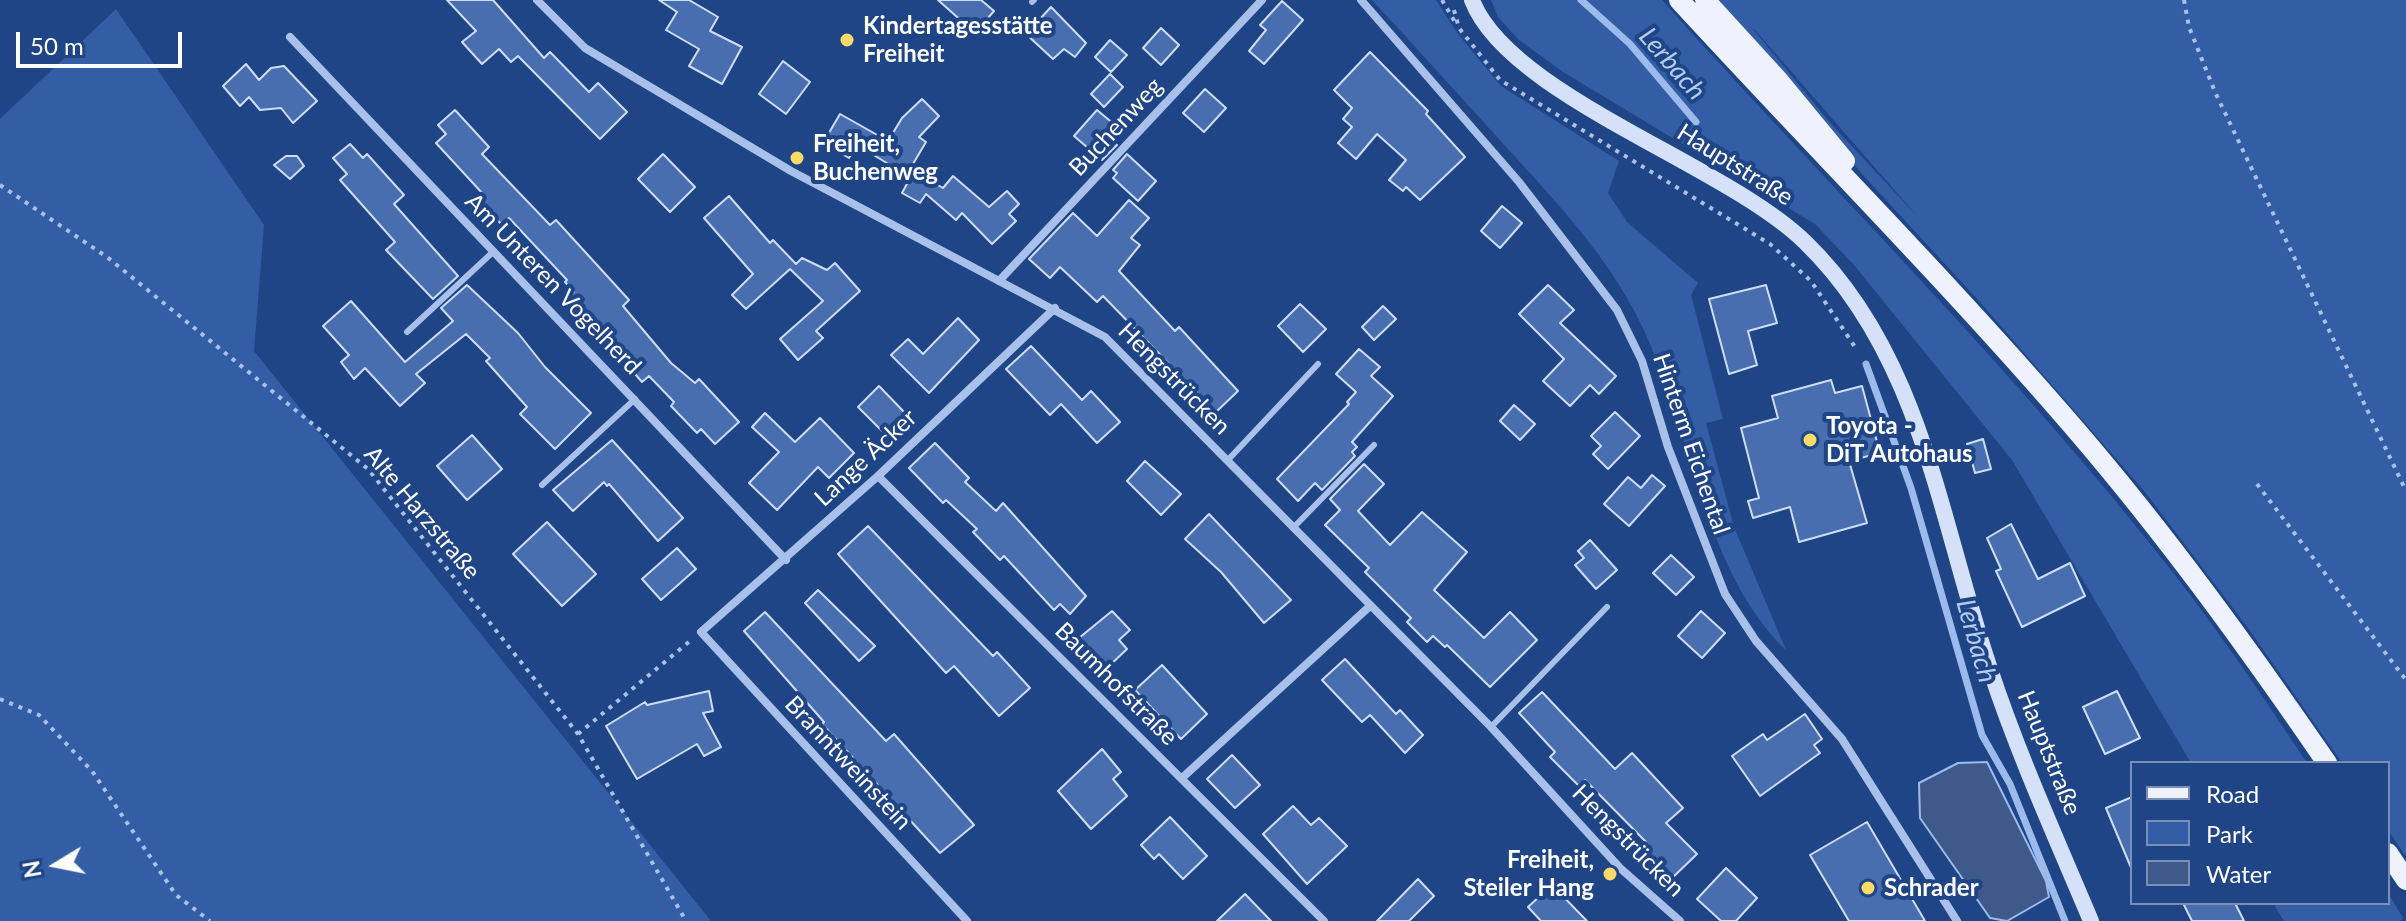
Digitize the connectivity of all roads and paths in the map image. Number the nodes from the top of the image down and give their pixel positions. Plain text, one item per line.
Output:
1 (537, 0) edge
2 (1262, 0) edge
3 (1361, 0) edge
4 (1442, 0) edge
5 (1452, 0) edge
6 (1472, 0) edge
7 (1679, 0) edge
8 (1705, 0) edge
9 (2184, 0) edge
10 (1459, 28) junction
11 (290, 37) dead end
12 (0, 185) edge
13 (1878, 211) junction
14 (494, 251) junction
15 (999, 281) junction
16 (1055, 308) junction
17 (407, 332) dead end
18 (1857, 350) dead end
19 (1318, 364) dead end
20 (635, 399) junction
21 (1374, 445) dead end
22 (1227, 461) junction
23 (878, 476) junction
24 (2257, 484) dead end
25 (542, 485) dead end
26 (2406, 491) edge
27 (1293, 528) junction
28 (786, 560) junction
29 (1370, 606) junction
30 (1607, 607) dead end
31 (701, 632) junction
32 (2406, 680) edge
33 (0, 699) edge
34 (1491, 727) junction
35 (578, 734) junction
36 (2326, 761) edge
37 (1182, 778) junction
38 (2390, 856) edge
39 (2406, 880) edge
40 (210, 921) edge
41 (686, 921) edge
42 (967, 921) edge
43 (1324, 921) edge
44 (1680, 921) edge
45 (1957, 921) edge
46 (2091, 921) edge

1 - 15 street, Hengstrücken
2 - 15 street, Buchenweg
3 - 45 street, Hinterm Eichental
4 - 10 path
5 - 10 path
6 - 46 street, Hauptstraße
7 - 13 main road
8 - 13 main road
9 - 26 path
10 - 18 path
11 - 14 street, Am Unteren Vogelherd
12 - 35 path, Alte Harzstraße
13 - 36 main road
14 - 17 lane
14 - 20 street, Am Unteren Vogelherd
15 - 16 street, Hengstrücken
16 - 22 street, Hengstrücken
16 - 23 street, Lange Äcker
19 - 22 lane
20 - 25 lane
20 - 28 street, Am Unteren Vogelherd
21 - 27 lane
22 - 27 street, Hengstrücken
23 - 28 street, Lange Äcker
23 - 37 street, Baumhofstraße
24 - 32 path
27 - 29 street, Hengstrücken
28 - 31 street, Lange Äcker
29 - 34 street, Hengstrücken
29 - 37 street
30 - 34 lane
31 - 35 path
31 - 42 street, Branntweinstein
33 - 40 path
34 - 44 street, Hengstrücken
35 - 41 path, Alte Harzstraße
37 - 43 street, Baumhofstraße
38 - 39 main road

